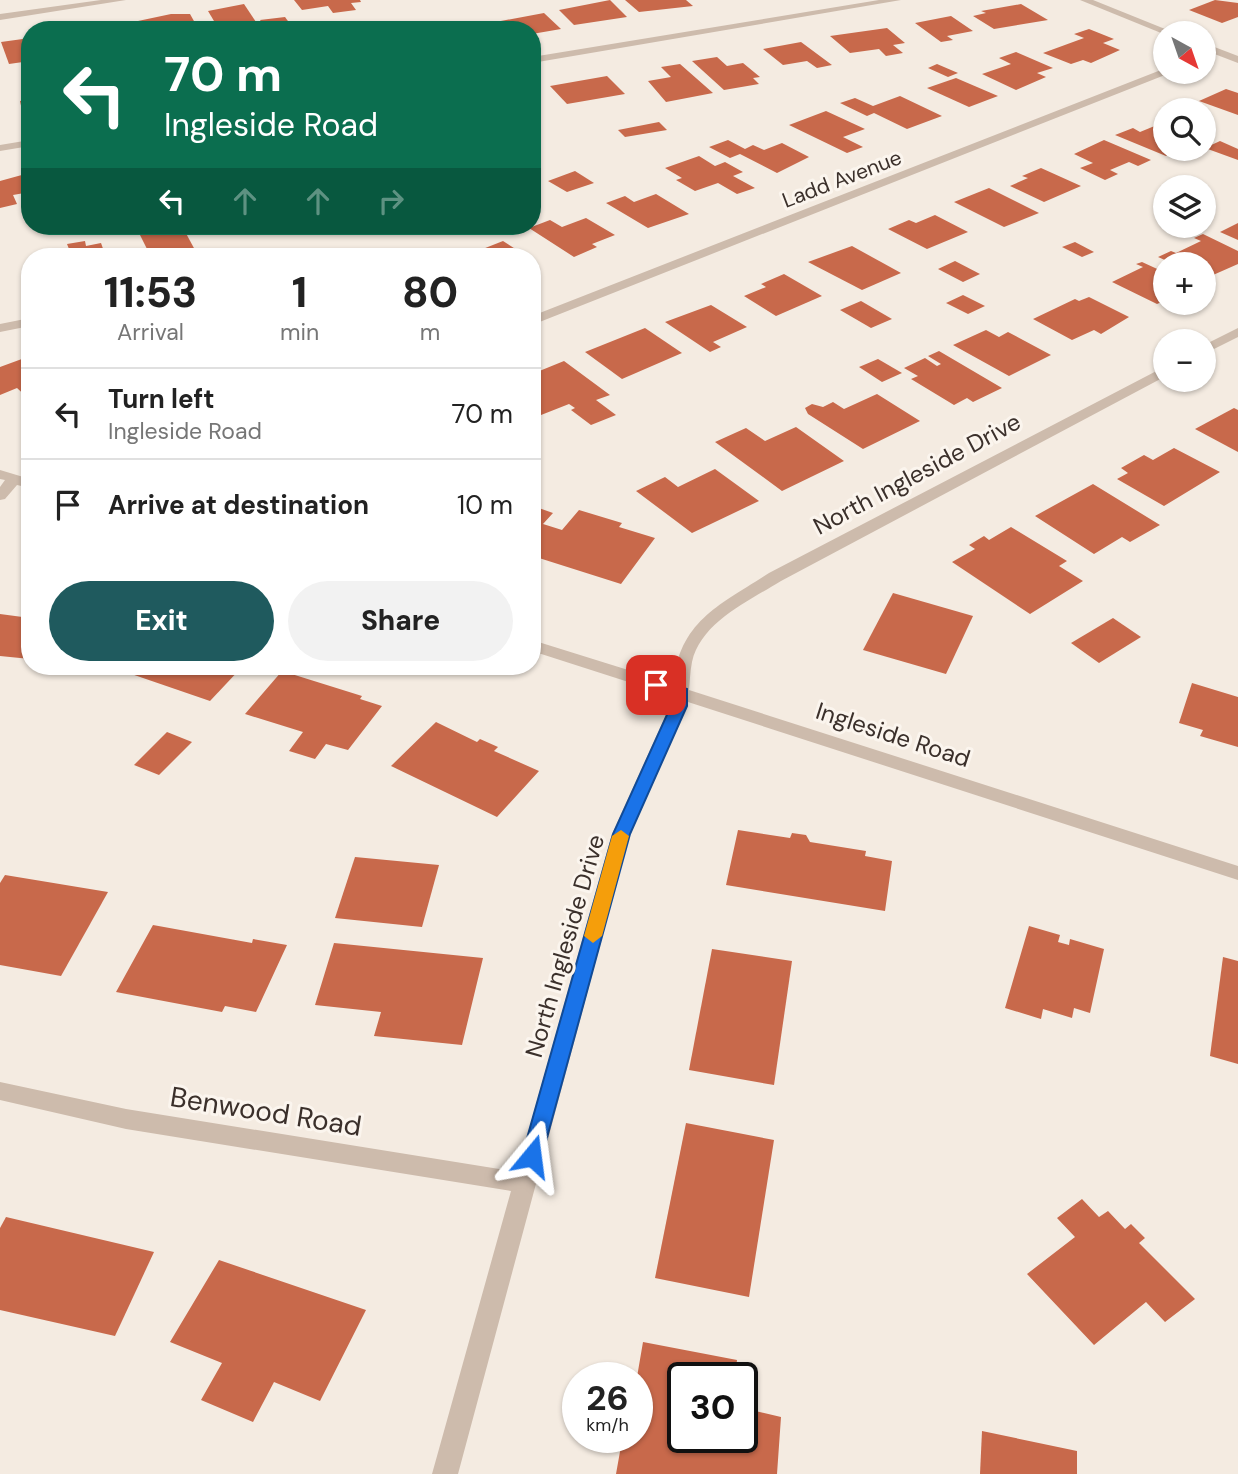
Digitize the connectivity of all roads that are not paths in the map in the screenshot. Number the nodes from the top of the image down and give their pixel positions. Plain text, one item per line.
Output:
1 (121, 0) edge
2 (896, 0) edge
3 (1086, 0) edge
4 (0, 17) edge
5 (1153, 26) edge
6 (1217, 51) edge
7 (541, 59) edge
8 (1238, 60) edge
9 (1153, 76) edge
10 (21, 144) edge
11 (0, 148) edge
12 (541, 317) edge
13 (21, 324) edge
14 (0, 328) edge
15 (1238, 332) edge
16 (1216, 344) edge
17 (1153, 377) edge
18 (7, 476) edge
19 (0, 496) edge
20 (541, 648) edge
21 (681, 693) junction
22 (1238, 873) edge
23 (0, 1091) edge
24 (524, 1182) junction
25 (445, 1474) edge

1 - 4 street
2 - 7 street
3 - 5 street
6 - 8 street
9 - 12 street, Ladd Avenue
10 - 11 street
13 - 14 street
15 - 16 street
17 - 21 street, North Ingleside Drive
18 - 19 street
20 - 21 street, Ingleside Road
21 - 22 street, Ingleside Road
21 - 24 street, North Ingleside Drive
23 - 24 street, Benwood Road
24 - 25 street, North Ingleside Drive

